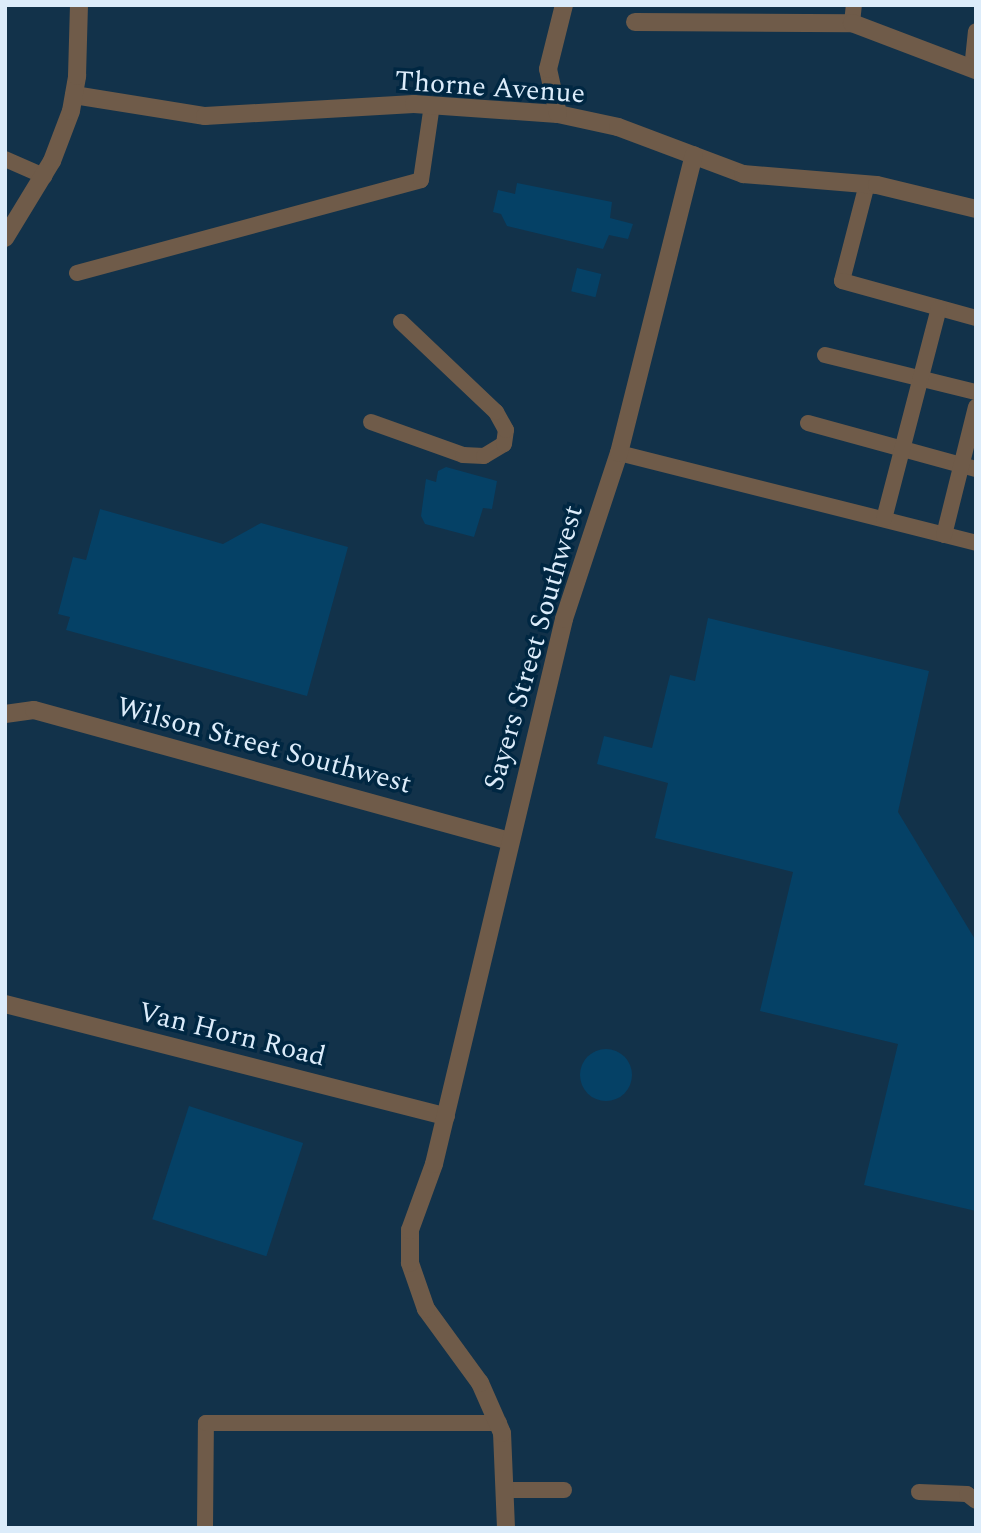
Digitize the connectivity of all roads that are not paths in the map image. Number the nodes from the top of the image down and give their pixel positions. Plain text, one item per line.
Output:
1 (79, 5) edge
2 (564, 5) edge
3 (853, 14) edge
4 (635, 22) dead end
5 (976, 31) edge
6 (974, 69) edge
7 (75, 95) junction
8 (432, 105) junction
9 (558, 114) junction
10 (694, 155) junction
11 (5, 159) edge
12 (44, 177) junction
13 (867, 184) junction
14 (976, 209) edge
15 (5, 238) edge
16 (77, 273) dead end
17 (939, 308) junction
18 (976, 318) edge
19 (401, 322) dead end
20 (825, 355) dead end
21 (922, 379) junction
22 (976, 392) edge
23 (976, 407) edge
24 (371, 422) dead end
25 (808, 423) dead end
26 (904, 450) junction
27 (619, 453) junction
28 (969, 468) edge
29 (884, 519) junction
30 (944, 535) junction
31 (976, 542) edge
32 (5, 714) edge
33 (508, 841) junction
34 (5, 1004) edge
35 (446, 1116) junction
36 (499, 1423) junction
37 (505, 1490) junction
38 (564, 1490) dead end
39 (919, 1492) dead end
40 (976, 1501) edge
41 (205, 1528) edge
42 (506, 1528) edge

1 - 7 street
2 - 9 street
3 - 4 street
3 - 6 street
5 - 6 lane
7 - 8 street, Thorne Avenue
7 - 12 street
8 - 9 street, Thorne Avenue
8 - 16 lane
9 - 10 street, Thorne Avenue
10 - 13 street, Thorne Avenue
10 - 27 street, Sayers Street Southwest
11 - 12 lane
12 - 15 street
13 - 14 street, Thorne Avenue
13 - 17 lane
17 - 18 lane
17 - 21 lane
19 - 24 lane
20 - 21 lane
21 - 22 lane
21 - 26 lane
23 - 28 lane
25 - 26 lane
26 - 28 lane
26 - 29 lane
27 - 29 lane
27 - 33 street, Sayers Street Southwest
28 - 30 lane
29 - 30 lane
30 - 31 lane
32 - 33 street, Wilson Street Southwest
33 - 35 street, Sayers Street Southwest
34 - 35 street, Van Horn Road
35 - 36 street, Sayers Street Southwest
36 - 37 street
36 - 41 lane
37 - 38 lane
37 - 42 street
39 - 40 lane

